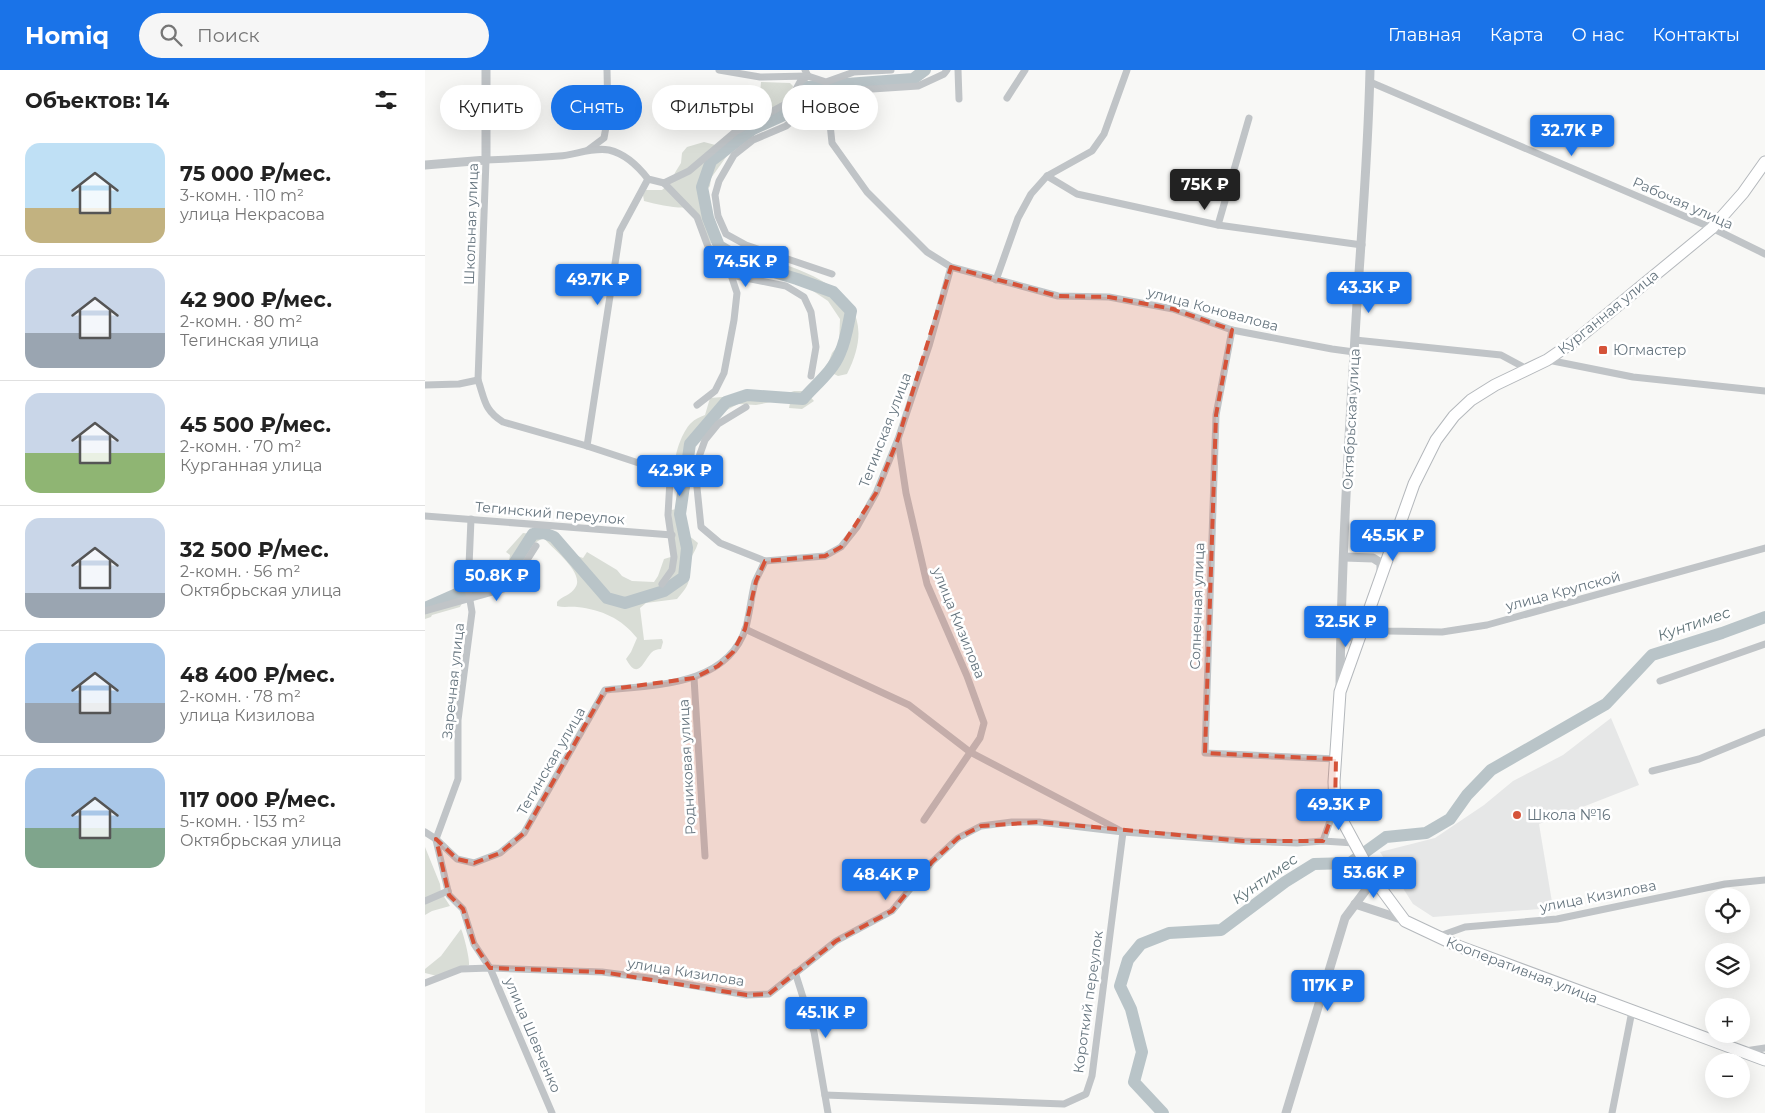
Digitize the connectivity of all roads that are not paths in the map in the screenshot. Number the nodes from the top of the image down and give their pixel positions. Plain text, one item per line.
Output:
1 (486, 70) edge
2 (607, 70) edge
3 (719, 70) edge
4 (891, 70) edge
5 (947, 70) edge
6 (958, 70) edge
7 (1025, 70) edge
8 (1127, 70) edge
9 (1370, 70) edge
10 (807, 73) edge
11 (1370, 82) junction
12 (878, 89) edge
13 (1007, 98) dead end
14 (959, 99) dead end
15 (1249, 118) dead end
16 (782, 128) edge
17 (831, 130) edge
18 (587, 151) junction
19 (487, 160) junction
20 (1765, 162) edge
21 (425, 165) edge
22 (1047, 176) junction
23 (648, 179) junction
24 (665, 182) junction
25 (1218, 225) junction
26 (1712, 228) junction
27 (1362, 245) junction
28 (1765, 254) edge
29 (951, 268) junction
30 (833, 274) dead end
31 (731, 275) junction
32 (996, 280) junction
33 (1232, 330) junction
34 (1355, 340) junction
35 (1354, 352) junction
36 (1547, 360) junction
37 (1527, 369) junction
38 (811, 376) dead end
39 (478, 380) junction
40 (425, 385) edge
41 (1765, 391) edge
42 (697, 405) dead end
43 (746, 407) dead end
44 (898, 439) junction
45 (587, 446) junction
46 (425, 516) edge
47 (471, 519) junction
48 (672, 535) junction
49 (1395, 537) junction
50 (535, 546) dead end
51 (1765, 548) edge
52 (1345, 557) junction
53 (1373, 558) junction
54 (765, 561) junction
55 (1380, 581) junction
56 (662, 584) dead end
57 (470, 599) junction
58 (425, 611) edge
59 (745, 629) junction
60 (1341, 630) junction
61 (1362, 632) junction
62 (1765, 644) edge
63 (694, 678) junction
64 (1661, 681) dead end
65 (1340, 692) junction
66 (1765, 732) edge
67 (970, 752) junction
68 (1336, 759) junction
69 (1652, 771) dead end
70 (1335, 807) junction
71 (924, 820) dead end
72 (425, 832) edge
73 (1123, 832) junction
74 (436, 839) junction
75 (1323, 841) junction
76 (1354, 843) junction
77 (705, 856) dead end
78 (1374, 879) junction
79 (1765, 880) edge
80 (448, 891) junction
81 (425, 901) edge
82 (1355, 904) junction
83 (1405, 921) junction
84 (1437, 937) junction
85 (491, 968) junction
86 (795, 972) junction
87 (425, 984) edge
88 (1632, 1011) junction
89 (1765, 1048) edge
90 (1740, 1052) junction
91 (1765, 1060) edge
92 (825, 1095) junction
93 (552, 1113) edge
94 (828, 1113) edge
95 (1286, 1113) edge
96 (1612, 1113) edge

1 - 19 street, Школьная улица
2 - 18 street
3 - 10 street
4 - 10 street
5 - 12 street
6 - 14 street
7 - 13 street
8 - 22 street
9 - 11 street, Октябрьская улица
10 - 24 street
11 - 26 street, Рабочая улица
11 - 27 street, Октябрьская улица
15 - 25 street
16 - 30 street
17 - 29 street, улица Коновалова
18 - 19 street
18 - 23 street
19 - 21 street
19 - 39 street, Школьная улица
20 - 26 main road, Курганная улица
22 - 25 street
22 - 32 street
23 - 24 street
23 - 45 street
24 - 31 street
25 - 27 street
26 - 28 street, Рабочая улица
26 - 36 main road, Курганная улица
27 - 34 street, Октябрьская улица
29 - 32 street, улица Коновалова
29 - 44 street, Тегинская улица
31 - 38 street
31 - 42 street
32 - 33 street, улица Коновалова
33 - 35 street, улица Коновалова
33 - 68 street, Солнечная улица
34 - 35 street, Октябрьская улица
34 - 37 street
35 - 52 street, Октябрьская улица
36 - 37 main road, Курганная улица
36 - 41 street
37 - 49 main road, Курганная улица
39 - 40 street
39 - 45 street, Школьная улица
43 - 54 street, Тегинская улица
44 - 54 street, Тегинская улица
44 - 67 street, улица Кизилова
45 - 48 street, Школьная улица
46 - 47 street, Тегинский переулок
47 - 48 street, Тегинский переулок
47 - 57 street, Заречная улица
48 - 56 street
49 - 53 street
49 - 55 main road, Курганная улица
50 - 57 street, Заречная улица
51 - 61 street, улица Крупской
52 - 53 street
52 - 60 street, Октябрьская улица
53 - 55 street
54 - 59 street, Тегинская улица
55 - 61 main road, Курганная улица
57 - 58 street, Заречная улица
57 - 74 street, Заречная улица
59 - 63 street, Тегинская улица
59 - 67 street, улица Кизилова
60 - 61 street
60 - 65 street, Октябрьская улица
61 - 65 main road, Курганная улица
62 - 64 street
63 - 74 street, Тегинская улица
63 - 77 street, Родниковая улица
65 - 68 main road, Октябрьская улица
66 - 69 street
67 - 71 street, улица Кизилова
67 - 73 street, улица Кизилова
68 - 70 main road, Октябрьская улица
70 - 75 street
70 - 76 main road, Октябрьская улица
72 - 74 street
73 - 75 street, улица Кизилова
73 - 86 street, улица Кизилова
73 - 92 street, Короткий переулок
74 - 80 street
75 - 76 street, улица Кизилова
76 - 78 main road, Октябрьская улица
78 - 82 street
78 - 83 main road, Октябрьская улица
79 - 84 street, улица Кизилова
80 - 81 street
80 - 85 street
82 - 83 street, Кооперативная улица
82 - 95 street
83 - 84 main road, Кооперативная улица
84 - 88 main road, Кооперативная улица
85 - 86 street, улица Кизилова
85 - 87 street, улица Кизилова
85 - 93 street, улица Шевченко
86 - 92 street
88 - 90 main road, Кооперативная улица
88 - 96 street
89 - 90 street
90 - 91 main road, Кооперативная улица
92 - 94 street

